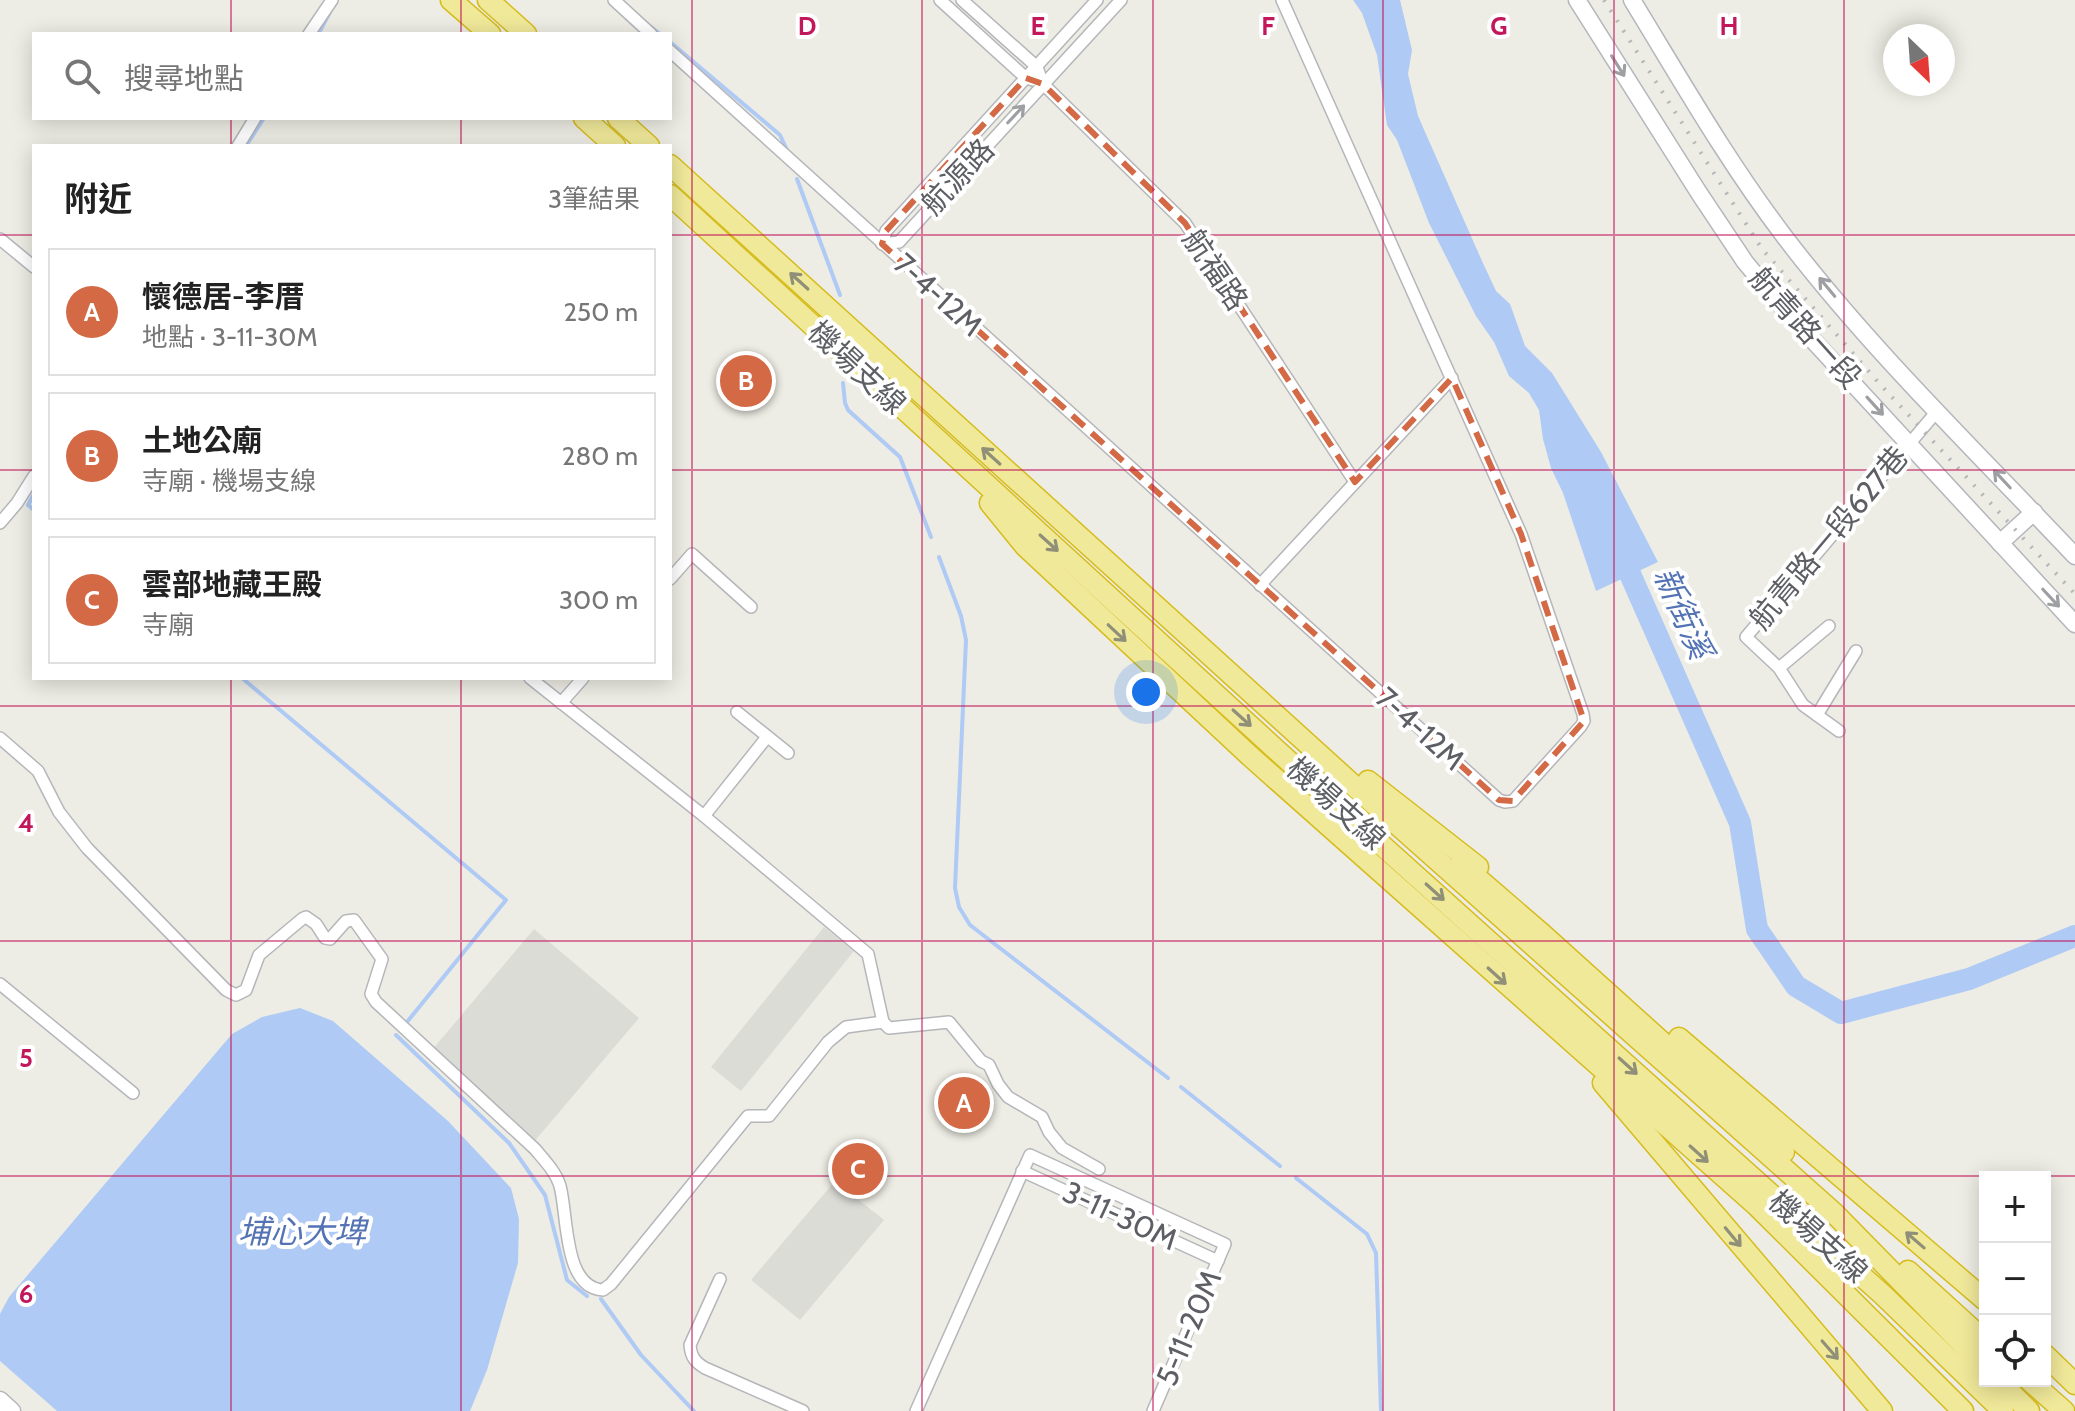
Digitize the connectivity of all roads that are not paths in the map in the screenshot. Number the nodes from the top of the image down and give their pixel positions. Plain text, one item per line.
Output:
1 (332, 0) edge
2 (451, 0) edge
3 (488, 0) edge
4 (614, 0) edge
5 (940, 0) edge
6 (962, 0) edge
7 (1097, 0) edge
8 (1121, 0) edge
9 (1282, 0) edge
10 (1577, 0) edge
11 (1632, 0) edge
12 (310, 32) edge
13 (488, 32) edge
14 (524, 32) edge
15 (649, 32) edge
16 (672, 53) edge
17 (1037, 67) junction
18 (1026, 78) junction
19 (1043, 84) junction
20 (254, 120) edge
21 (586, 120) edge
22 (620, 120) edge
23 (239, 144) edge
24 (613, 144) edge
25 (647, 144) edge
26 (672, 167) edge
27 (672, 197) edge
28 (0, 239) edge
29 (882, 244) junction
30 (32, 265) edge
31 (1452, 378) junction
32 (1938, 410) junction
33 (1908, 443) junction
34 (950, 453) junction
35 (32, 479) edge
36 (1355, 482) junction
37 (2034, 512) junction
38 (0, 523) edge
39 (2000, 543) junction
40 (2075, 556) edge
41 (672, 577) edge
42 (1260, 585) junction
43 (751, 607) dead end
44 (2075, 624) edge
45 (1829, 626) dead end
46 (1856, 651) dead end
47 (1779, 668) junction
48 (532, 680) edge
49 (581, 680) edge
50 (1256, 697) junction
51 (561, 703) junction
52 (737, 712) dead end
53 (1817, 715) junction
54 (1839, 731) dead end
55 (767, 737) junction
56 (0, 738) edge
57 (788, 753) dead end
58 (1368, 781) junction
59 (704, 816) junction
60 (0, 984) edge
61 (883, 1022) junction
62 (1577, 1047) junction
63 (133, 1093) dead end
64 (1099, 1169) dead end
65 (1022, 1171) junction
66 (1225, 1244) joint
67 (1218, 1261) junction
68 (720, 1279) dead end
69 (1979, 1294) edge
70 (1852, 1302) junction
71 (1979, 1336) edge
72 (1979, 1361) edge
73 (2051, 1361) edge
74 (2075, 1384) edge
75 (2005, 1387) edge
76 (2033, 1387) edge
77 (2035, 1387) edge
78 (0, 1400) edge
79 (12, 1411) edge
80 (803, 1411) edge
81 (916, 1411) edge
82 (1153, 1411) edge
83 (1882, 1411) edge
84 (1947, 1411) edge
85 (1963, 1411) edge
86 (2003, 1411) edge
87 (2029, 1411) edge
88 (2054, 1411) edge
89 (2064, 1411) edge

1 - 12 street
2 - 13 highway
3 - 14 highway
4 - 15 street
5 - 18 street, 航福路
6 - 17 street, 航福路
7 - 17 street, 航源路
8 - 19 street, 航源路
9 - 31 street, 7-4-12M
10 -> 33 street, 航青路一段
32 -> 11 street, 航青路一段
16 - 29 street, 7-4-12M
17 - 18 street, 航源路
17 - 19 street, 航福路
18 - 19 street, 航福路
18 - 29 street, 航源路
29 -> 19 street, 航源路
19 - 36 street, 航福路
20 - 23 street
21 - 24 highway
22 - 25 highway
50 -> 26 highway, 機場支線
27 - 34 highway, 機場支線
28 - 30 street
29 - 42 street, 7-4-12M
31 - 36 street
31 - 42 street, 7-4-12M
32 - 33 street, 航青路一段627巷
37 -> 32 street, 航青路一段
33 - 39 street, 航青路一段
33 - 47 street, 航青路一段627巷
34 -> 62 highway
34 -> 86 highway, 機場支線
35 - 38 street
36 - 42 street
37 - 39 street
37 - 40 street, 航青路一段
39 -> 44 street, 航青路一段
41 - 43 street
45 - 47 street
46 - 53 street
47 - 53 street, 航青路一段627巷
48 - 51 street
49 - 51 street
50 - 58 highway
50 - 72 highway, 機場支線
51 - 59 street
52 - 55 street
53 - 54 street, 航青路一段627巷
55 - 57 street
55 - 59 street
56 - 61 street
69 -> 58 highway
58 - 71 highway
59 - 61 street
60 - 63 street
61 - 64 street
62 -> 70 highway
62 -> 83 highway
65 - 66 street, 3-11-30M
65 - 67 street, 3-11-30M
65 - 81 street
66 - 67 street, 5-11-20M
67 - 82 street, 5-11-20M
68 - 80 street
70 - 84 highway
70 - 85 highway
73 - 74 highway
75 - 87 highway
76 - 88 highway
77 - 89 highway
78 - 79 street

